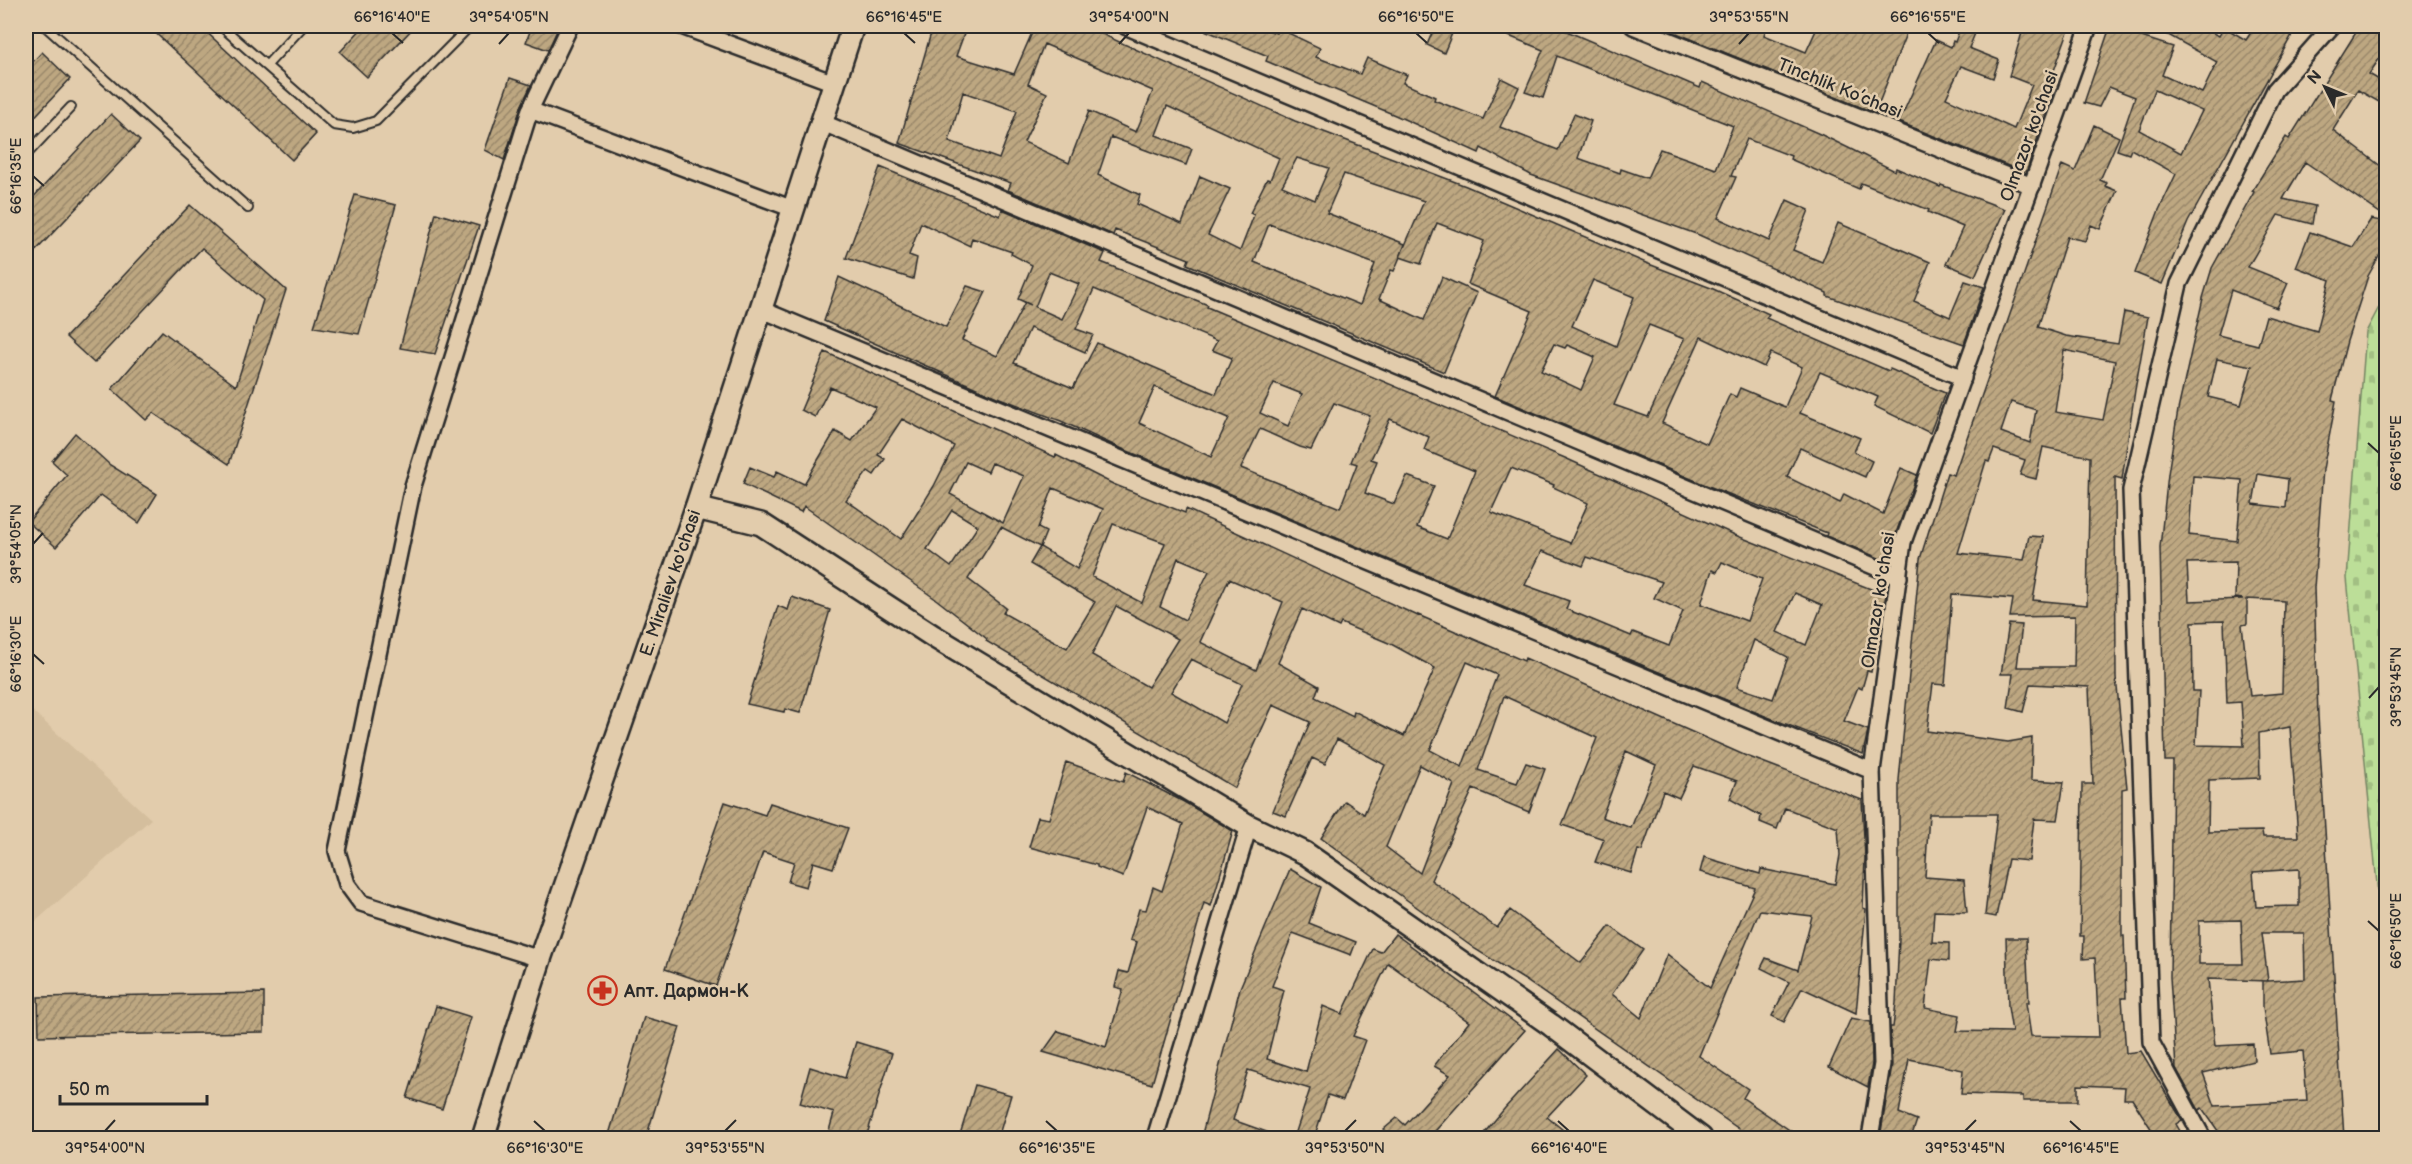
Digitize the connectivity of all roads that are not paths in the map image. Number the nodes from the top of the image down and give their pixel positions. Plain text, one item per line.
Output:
1 (45, 26) edge
2 (221, 26) edge
3 (303, 26) edge
4 (470, 26) edge
5 (570, 26) edge
6 (689, 26) edge
7 (853, 26) edge
8 (1125, 26) edge
9 (1633, 26) edge
10 (2089, 26) edge
11 (2332, 26) edge
12 (267, 65) junction
13 (834, 83) junction
14 (71, 107) dead end
15 (530, 110) junction
16 (821, 122) junction
17 (26, 155) edge
18 (2032, 186) junction
19 (248, 208) dead end
20 (793, 210) junction
21 (760, 309) junction
22 (1963, 378) junction
23 (696, 508) junction
24 (1899, 577) junction
25 (1872, 771) junction
26 (1249, 826) junction
27 (540, 959) junction
28 (483, 1138) edge
29 (1155, 1138) edge
30 (1701, 1138) edge
31 (1870, 1138) edge
32 (2203, 1138) edge

1 - 19 lane
2 - 12 lane
3 - 12 lane
4 - 12 lane
5 - 15 street
6 - 13 street
7 - 13 street, E. Miraliev ko'chasi
8 - 22 street
9 - 18 street, Tinchlik Ko’chasi
10 - 18 street, Olmazor ko'chasi
11 - 32 street
13 - 16 street, E. Miraliev ko'chasi
14 - 17 lane
15 - 20 street
15 - 27 street
16 - 20 street, E. Miraliev ko'chasi
16 - 24 street
18 - 22 street, Olmazor ko'chasi
20 - 21 street, E. Miraliev ko'chasi
21 - 23 street, E. Miraliev ko'chasi
21 - 25 street
22 - 24 street, Olmazor ko'chasi
23 - 26 street
23 - 27 street, E. Miraliev ko'chasi
24 - 25 street, Olmazor ko'chasi
25 - 31 street, Olmazor ko'chasi
26 - 29 street
26 - 30 street
27 - 28 street, E. Miraliev ko'chasi

